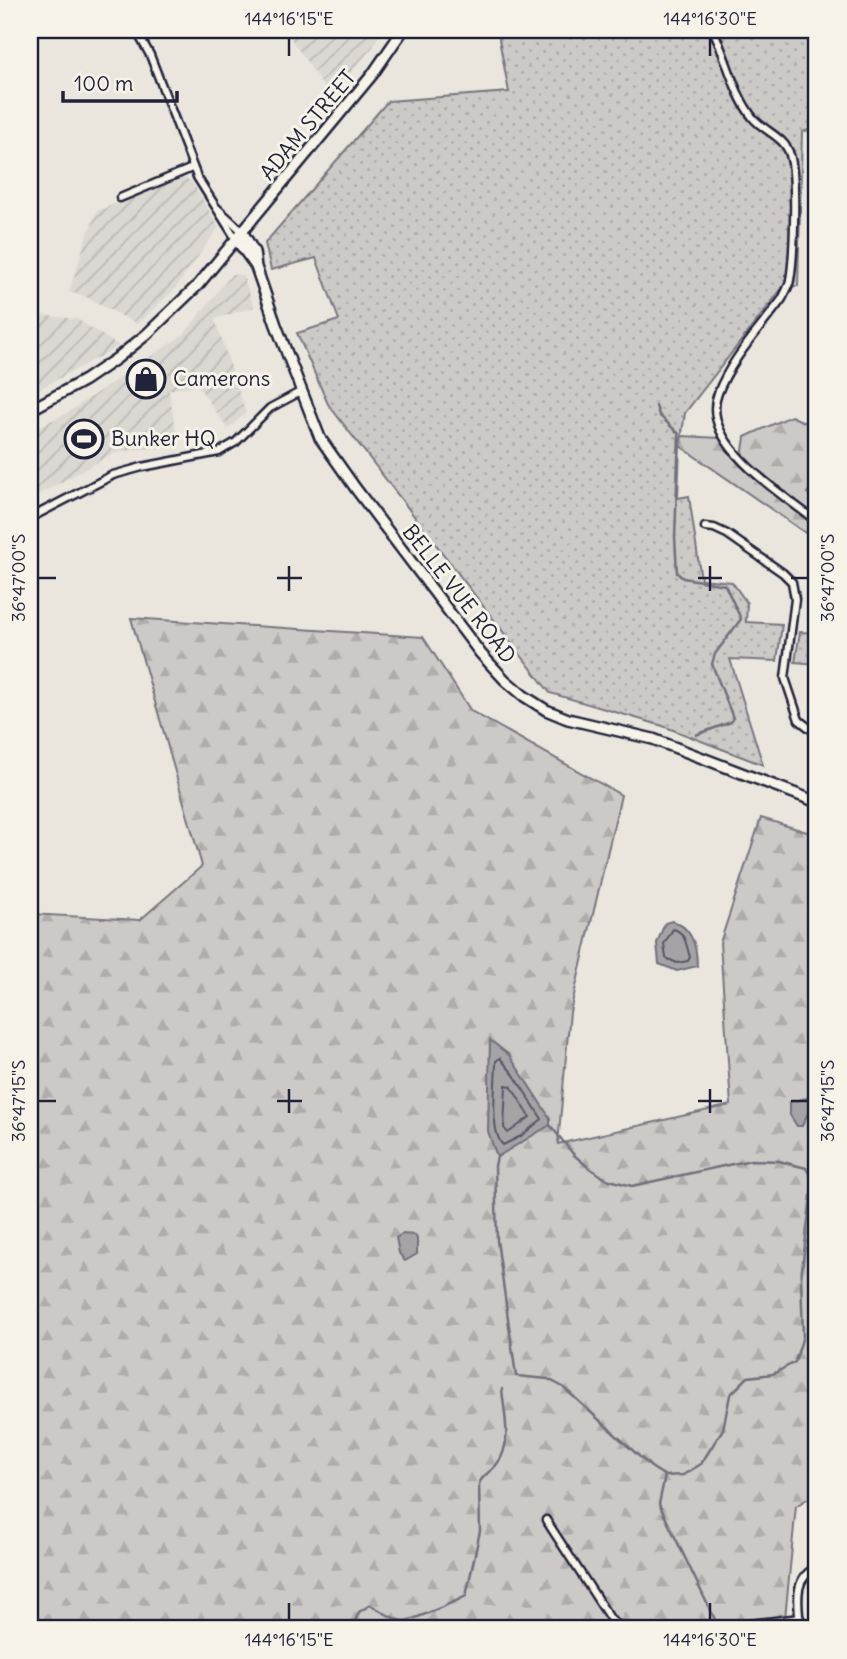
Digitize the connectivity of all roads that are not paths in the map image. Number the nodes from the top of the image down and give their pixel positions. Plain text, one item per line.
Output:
1 (136, 30) edge
2 (403, 30) edge
3 (713, 30) edge
4 (192, 168) junction
5 (120, 198) dead end
6 (239, 235) junction
7 (300, 392) junction
8 (30, 410) edge
9 (30, 518) edge
10 (817, 522) edge
11 (705, 527) dead end
12 (817, 734) edge
13 (817, 802) edge
14 (546, 1520) dead end
15 (817, 1567) edge
16 (800, 1618) junction
17 (623, 1629) edge
18 (708, 1629) edge
19 (800, 1629) edge

1 - 4 street, BELLE VUE ROAD
2 - 6 street, ADAM STREET
3 - 10 street
4 - 5 street
4 - 6 street, BELLE VUE ROAD
6 - 7 street, BELLE VUE ROAD
6 - 8 street, ADAM STREET
7 - 9 street
7 - 13 street, BELLE VUE ROAD
11 - 12 street
14 - 17 street
15 - 16 street
16 - 18 street
16 - 19 street

